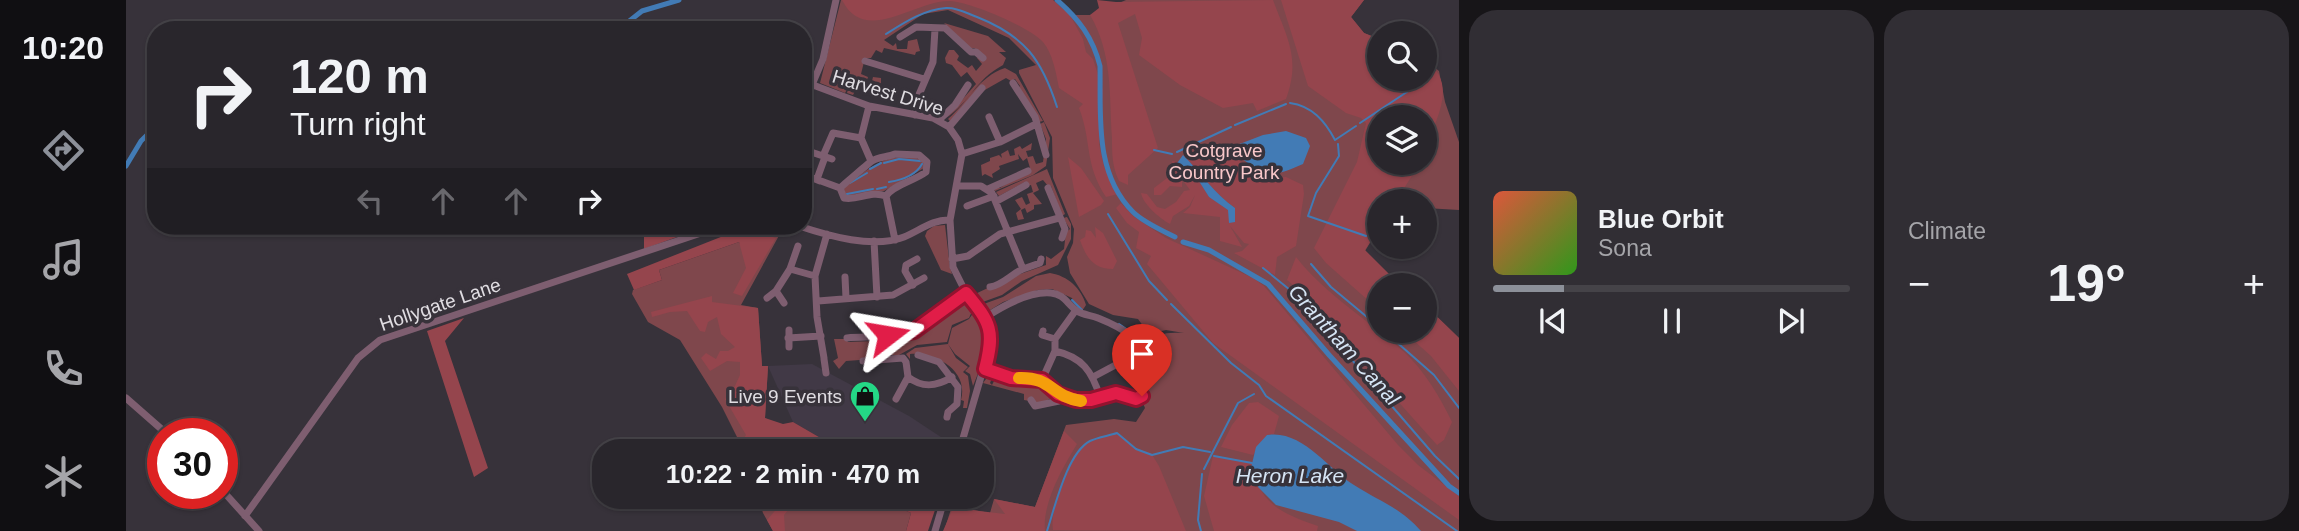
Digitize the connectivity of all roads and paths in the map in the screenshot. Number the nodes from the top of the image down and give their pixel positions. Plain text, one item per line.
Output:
1 (836, 0) edge
2 (935, 29) junction
3 (900, 37) dead end
4 (983, 58) dead end
5 (865, 61) dead end
6 (874, 64) junction
7 (872, 74) dead end
8 (924, 79) junction
9 (1013, 82) dead end
10 (813, 85) joint
11 (968, 85) dead end
12 (982, 88) dead end
13 (869, 106) junction
14 (915, 115) junction
15 (989, 117) dead end
16 (939, 121) junction
17 (1037, 124) junction
18 (949, 127) junction
19 (861, 138) junction
20 (1000, 142) junction
21 (812, 152) edge
22 (962, 154) junction
23 (1046, 155) dead end
24 (827, 157) junction
25 (872, 161) junction
26 (1028, 171) dead end
27 (812, 178) edge
28 (819, 180) junction
29 (1026, 185) dead end
30 (958, 186) junction
31 (840, 188) junction
32 (1048, 188) dead end
33 (988, 189) junction
34 (886, 196) junction
35 (996, 198) junction
36 (967, 206) dead end
37 (1059, 218) junction
38 (950, 220) junction
39 (812, 230) edge
40 (1008, 230) junction
41 (827, 234) junction
42 (695, 235) edge
43 (1062, 238) dead end
44 (895, 240) junction
45 (874, 241) junction
46 (798, 246) dead end
47 (952, 258) junction
48 (1041, 259) dead end
49 (917, 260) dead end
50 (1023, 269) junction
51 (790, 270) junction
52 (816, 276) junction
53 (845, 278) dead end
54 (924, 278) dead end
55 (913, 285) junction
56 (990, 286) dead end
57 (776, 291) junction
58 (966, 293) junction
59 (877, 297) junction
60 (767, 298) dead end
61 (846, 298) junction
62 (818, 301) junction
63 (784, 303) dead end
64 (1076, 310) junction
65 (986, 317) junction
66 (1043, 331) dead end
67 (878, 335) junction
68 (821, 336) junction
69 (789, 338) dead end
70 (847, 338) dead end
71 (1055, 340) junction
72 (1055, 351) junction
73 (918, 355) dead end
74 (880, 359) junction
75 (863, 360) dead end
76 (1123, 361) dead end
77 (985, 369) junction
78 (826, 373) dead end
79 (908, 377) junction
80 (1093, 377) junction
81 (953, 379) junction
82 (1042, 380) junction
83 (1063, 396) junction
84 (1100, 397) junction
85 (126, 398) edge
86 (896, 399) dead end
87 (1031, 400) dead end
88 (947, 417) dead end
89 (149, 418) edge
90 (963, 439) edge
91 (238, 508) edge
92 (941, 509) edge
93 (245, 516) junction
94 (259, 531) edge
95 (934, 531) edge

1 - 10 street
2 - 3 street
2 - 4 street
2 - 8 street
5 - 6 street
6 - 7 street
6 - 8 street
8 - 14 street
9 - 17 street
10 - 13 street, Harvest Drive
11 - 16 street
12 - 18 street
13 - 14 street, Harvest Drive
13 - 19 street
14 - 16 street, Harvest Drive
15 - 20 street
16 - 18 street, Harvest Drive
17 - 20 street
17 - 23 street
18 - 22 street, Harvest Drive
19 - 24 street
19 - 25 street
20 - 22 street
21 - 24 street
22 - 30 street
24 - 28 street
25 - 31 street
25 - 34 street
26 - 33 street
27 - 28 street
28 - 31 street
29 - 35 street
30 - 33 street
30 - 38 street
31 - 34 street
32 - 37 street
33 - 35 street
34 - 44 street
35 - 36 street
35 - 40 street
37 - 40 street
37 - 43 street
38 - 44 street
38 - 47 street
39 - 41 street
40 - 47 street
40 - 50 street
41 - 45 street
41 - 52 street
42 - 93 street, Hollygate Lane
44 - 45 street
45 - 59 street
46 - 51 street
47 - 58 street
48 - 50 street
49 - 55 street
50 - 56 street
51 - 52 street
51 - 57 street
52 - 62 street
53 - 61 street
54 - 55 street
55 - 59 street
57 - 60 street
57 - 63 street
58 - 65 street
58 - 67 street
59 - 61 street
61 - 62 street
62 - 68 street
64 - 65 street
64 - 71 street
64 - 84 street
65 - 77 street
66 - 71 street
67 - 70 street
67 - 74 street
68 - 69 street
68 - 78 street
71 - 72 street
72 - 80 street
72 - 82 street
73 - 81 street
74 - 75 street
74 - 79 street
76 - 80 street
77 - 82 street
77 - 90 street
79 - 81 street
79 - 86 street
80 - 84 street
81 - 88 street
82 - 83 street
83 - 84 street
83 - 87 street
85 - 89 street
91 - 93 street
92 - 95 street
93 - 94 street

